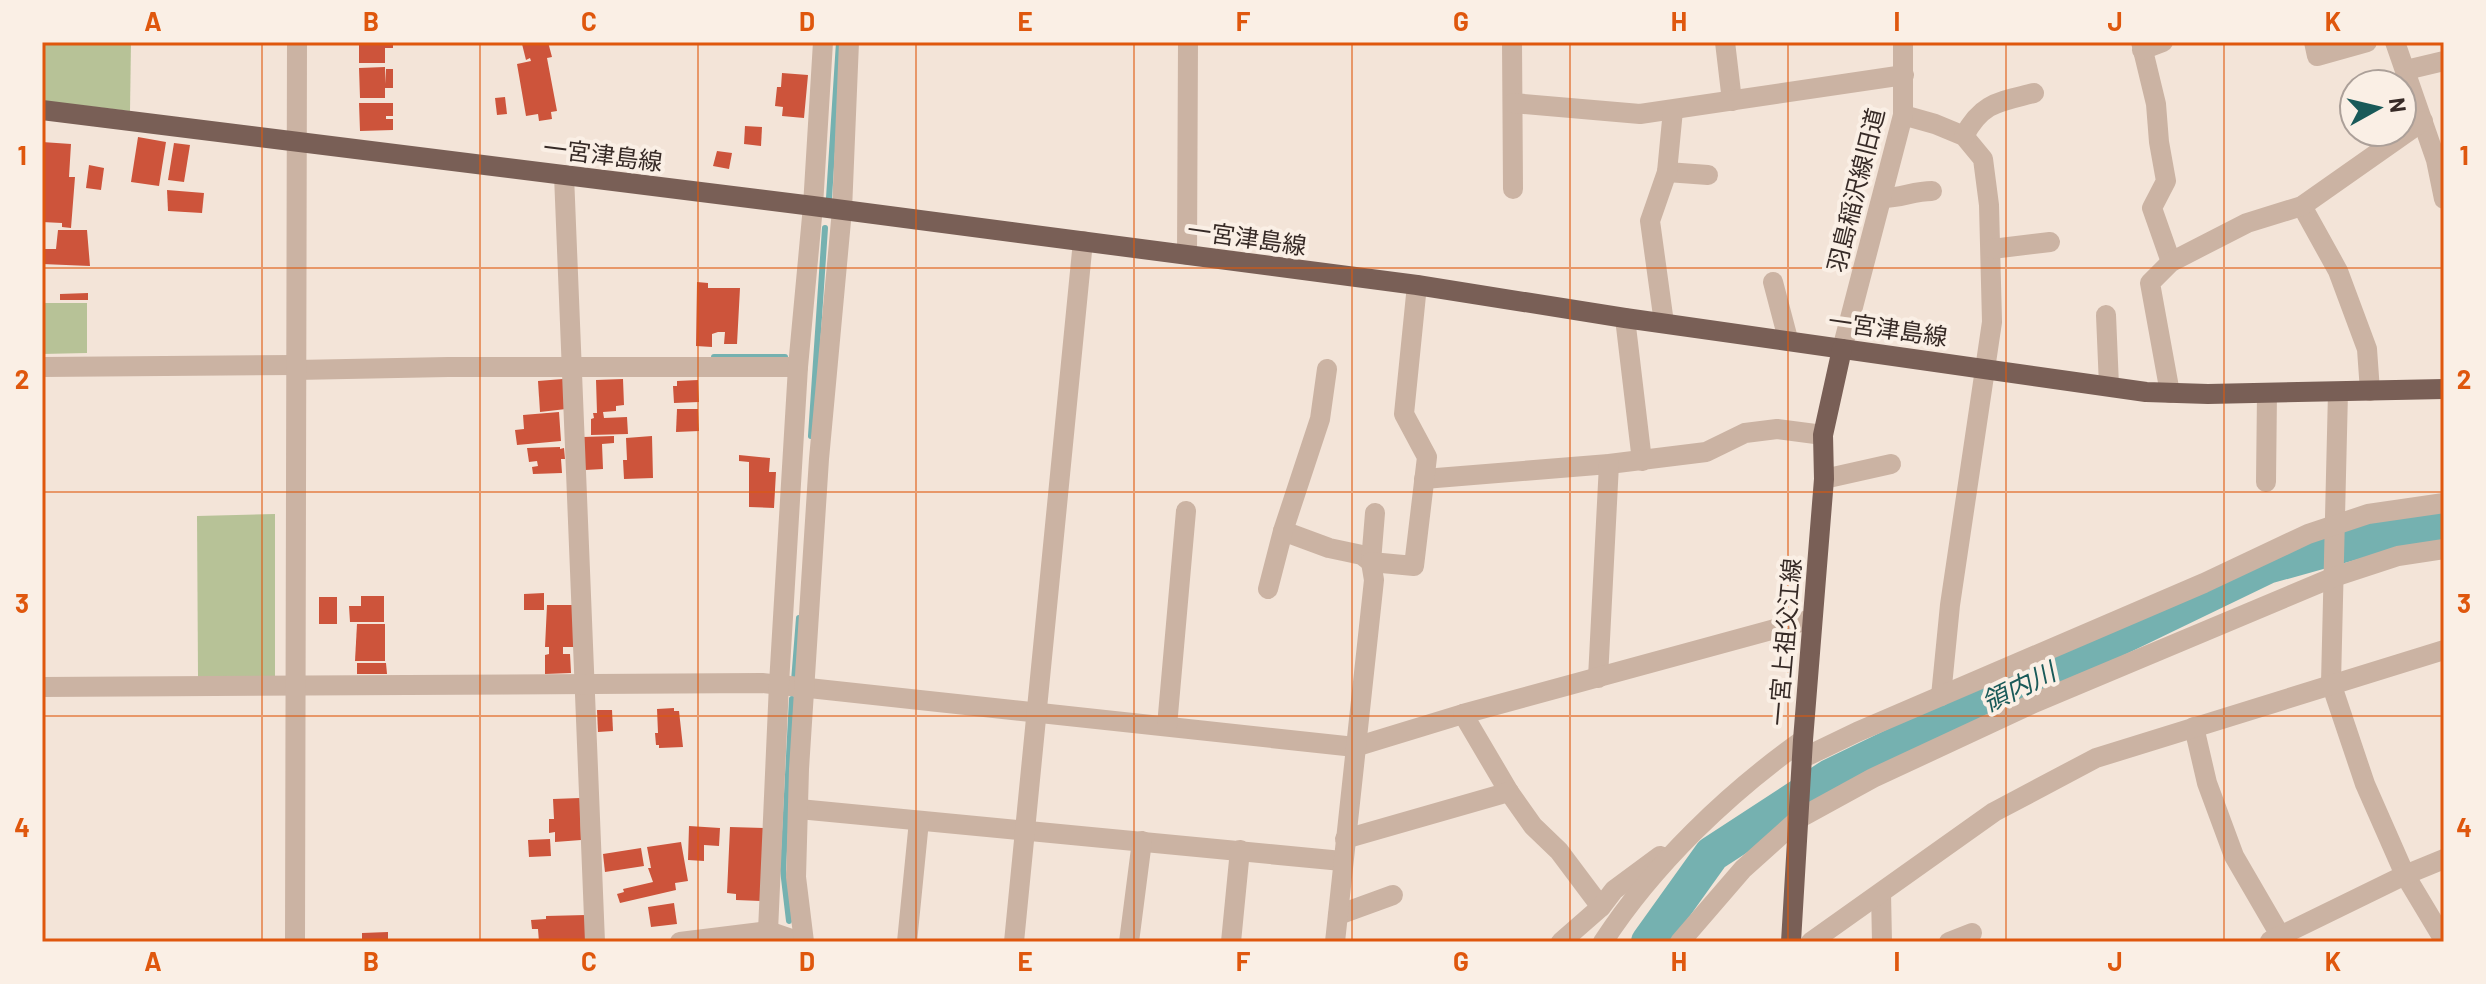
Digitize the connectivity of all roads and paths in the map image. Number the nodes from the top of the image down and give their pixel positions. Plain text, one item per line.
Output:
1 (297, 42) edge
2 (823, 42) edge
3 (849, 42) edge
4 (1188, 42) edge
5 (1512, 42) edge
6 (1725, 42) edge
7 (1903, 42) edge
8 (2163, 42) edge
9 (2314, 42) edge
10 (2367, 42) edge
11 (2395, 42) edge
12 (2141, 46) edge
13 (2444, 61) edge
14 (2405, 68) edge
15 (2414, 68) edge
16 (1904, 75) junction
17 (2034, 93) dead end
18 (1732, 101) junction
19 (1513, 103) junction
20 (2418, 106) edge
21 (42, 110) edge
22 (1673, 110) junction
23 (1903, 115) junction
24 (2423, 121) junction
25 (1964, 136) junction
26 (297, 142) junction
27 (1667, 172) junction
28 (564, 175) junction
29 (1708, 175) dead end
30 (1921, 185) dead end
31 (1513, 189) dead end
32 (1883, 198) junction
33 (2444, 199) edge
34 (813, 206) junction
35 (2302, 206) junction
36 (842, 210) junction
37 (1083, 241) junction
38 (2050, 242) dead end
39 (1992, 249) junction
40 (1187, 255) junction
41 (2171, 262) junction
42 (1773, 282) dead end
43 (1417, 285) junction
44 (2106, 315) dead end
45 (1625, 318) junction
46 (1664, 323) junction
47 (1788, 339) junction
48 (1842, 349) junction
49 (42, 367) edge
50 (570, 367) junction
51 (798, 367) junction
52 (296, 368) junction
53 (1327, 369) dead end
54 (1986, 369) junction
55 (2109, 386) junction
56 (2444, 389) edge
57 (2370, 391) junction
58 (2338, 392) junction
59 (2170, 393) junction
60 (2267, 393) junction
61 (1823, 435) junction
62 (1642, 461) junction
63 (1609, 464) junction
64 (1891, 464) dead end
65 (1424, 479) junction
66 (1824, 479) junction
67 (2266, 482) dead end
68 (2444, 503) edge
69 (1186, 511) dead end
70 (1375, 513) dead end
71 (2335, 526) junction
72 (1283, 531) junction
73 (2444, 549) edge
74 (1371, 562) junction
75 (2334, 574) junction
76 (1268, 589) dead end
77 (1812, 619) junction
78 (2444, 650) edge
79 (1598, 678) junction
80 (586, 683) junction
81 (2331, 683) junction
82 (779, 684) junction
83 (295, 686) junction
84 (42, 687) edge
85 (804, 688) junction
86 (1941, 696) junction
87 (1037, 713) junction
88 (1463, 714) junction
89 (1167, 726) junction
90 (2194, 727) junction
91 (1355, 747) junction
92 (1803, 754) junction
93 (1509, 792) junction
94 (799, 809) junction
95 (1800, 814) junction
96 (919, 821) junction
97 (1702, 825) junction
98 (1024, 830) junction
99 (1345, 839) junction
100 (1142, 841) junction
101 (1240, 850) junction
102 (2444, 859) edge
103 (1342, 861) junction
104 (2405, 875) junction
105 (1881, 893) junction
106 (1393, 895) dead end
107 (1601, 907) junction
108 (1338, 915) junction
109 (768, 931) junction
110 (1972, 933) dead end
111 (706, 940) edge
112 (2278, 940) edge
113 (2444, 940) edge
114 (295, 942) edge
115 (595, 942) edge
116 (680, 942) edge
117 (802, 942) edge
118 (907, 942) edge
119 (1014, 942) edge
120 (1129, 942) edge
121 (1231, 942) edge
122 (1335, 942) edge
123 (1561, 942) edge
124 (1603, 942) edge
125 (1680, 942) edge
126 (1791, 942) edge
127 (1811, 942) edge
128 (1882, 942) edge
129 (1949, 942) edge

1 - 26 street
2 - 34 street
3 - 36 street
4 - 40 street
5 - 19 street
6 - 18 street
7 - 16 street, 羽島稲沢線旧道
8 - 12 street
9 - 10 street
11 - 14 street
12 - 41 street
13 - 15 street
16 - 18 street
16 - 23 street, 羽島稲沢線旧道
17 - 25 street
18 - 22 street
19 - 22 street
19 - 31 street
20 - 24 street
21 - 26 main road, 一宮津島線
22 - 27 street
23 - 25 street
23 - 32 street, 羽島稲沢線旧道
24 - 33 street
24 - 35 street
25 - 39 street
26 - 28 main road, 一宮津島線
26 - 52 street
27 - 29 street
27 - 46 street
28 - 34 main road, 一宮津島線
28 - 50 street
30 - 32 street
32 - 48 street, 羽島稲沢線旧道
34 - 36 main road, 一宮津島線
34 - 51 street
35 - 41 street
35 - 57 street
36 - 37 main road, 一宮津島線
36 - 85 street
37 - 40 main road, 一宮津島線
37 - 87 street
38 - 39 street
39 - 54 street
40 - 43 main road, 一宮津島線
41 - 59 street
42 - 47 street
43 - 45 main road, 一宮津島線
43 - 65 street
44 - 55 street
45 - 46 main road, 一宮津島線
45 - 62 street
46 - 47 main road, 一宮津島線
47 - 48 main road, 一宮津島線
48 - 54 main road, 一宮津島線
48 - 61 main road, 一宮上祖父江線
49 - 52 street
50 - 51 street
50 - 52 street
50 - 80 street
51 - 82 street
52 - 83 street
53 - 72 street
54 - 55 main road, 一宮津島線
54 - 86 street
55 - 59 main road, 一宮津島線
56 - 57 main road, 一宮津島線
57 - 58 main road, 一宮津島線
58 - 60 main road, 一宮津島線
58 - 71 street
59 - 60 main road, 一宮津島線
60 - 67 street
61 - 62 street
61 - 66 main road, 一宮上祖父江線
62 - 63 street
63 - 65 street
63 - 79 street
64 - 66 street
65 - 74 street
66 - 77 main road, 一宮上祖父江線
68 - 71 street
69 - 89 street
70 - 74 street
71 - 75 street
71 - 86 street
72 - 74 street
72 - 76 street
73 - 75 street
74 - 91 street
75 - 81 street
75 - 95 street
77 - 79 street
77 - 92 main road, 一宮上祖父江線
78 - 81 street
79 - 88 street
80 - 82 street
80 - 83 street
80 - 115 street
81 - 90 street
81 - 104 street
82 - 85 street
82 - 109 street
83 - 84 street
83 - 114 street
85 - 87 street
85 - 94 street
86 - 92 street
87 - 89 street
87 - 98 street
88 - 91 street
88 - 93 street
89 - 91 street
90 - 105 street
90 - 112 street
91 - 99 street
92 - 95 main road, 一宮上祖父江線
92 - 97 street
93 - 99 street
93 - 107 street
94 - 96 street
94 - 117 street
95 - 125 street
95 - 126 main road, 一宮上祖父江線
96 - 98 street
96 - 118 street
97 - 107 street
97 - 124 street
98 - 100 street
98 - 119 street
99 - 103 street
100 - 101 street
100 - 120 street
101 - 103 street
101 - 121 street
102 - 104 street
103 - 108 street
104 - 112 street
104 - 113 street
105 - 127 street
105 - 128 street
106 - 108 street
107 - 123 street
108 - 122 street
109 - 111 street
109 - 117 street
110 - 129 street
111 - 116 street

